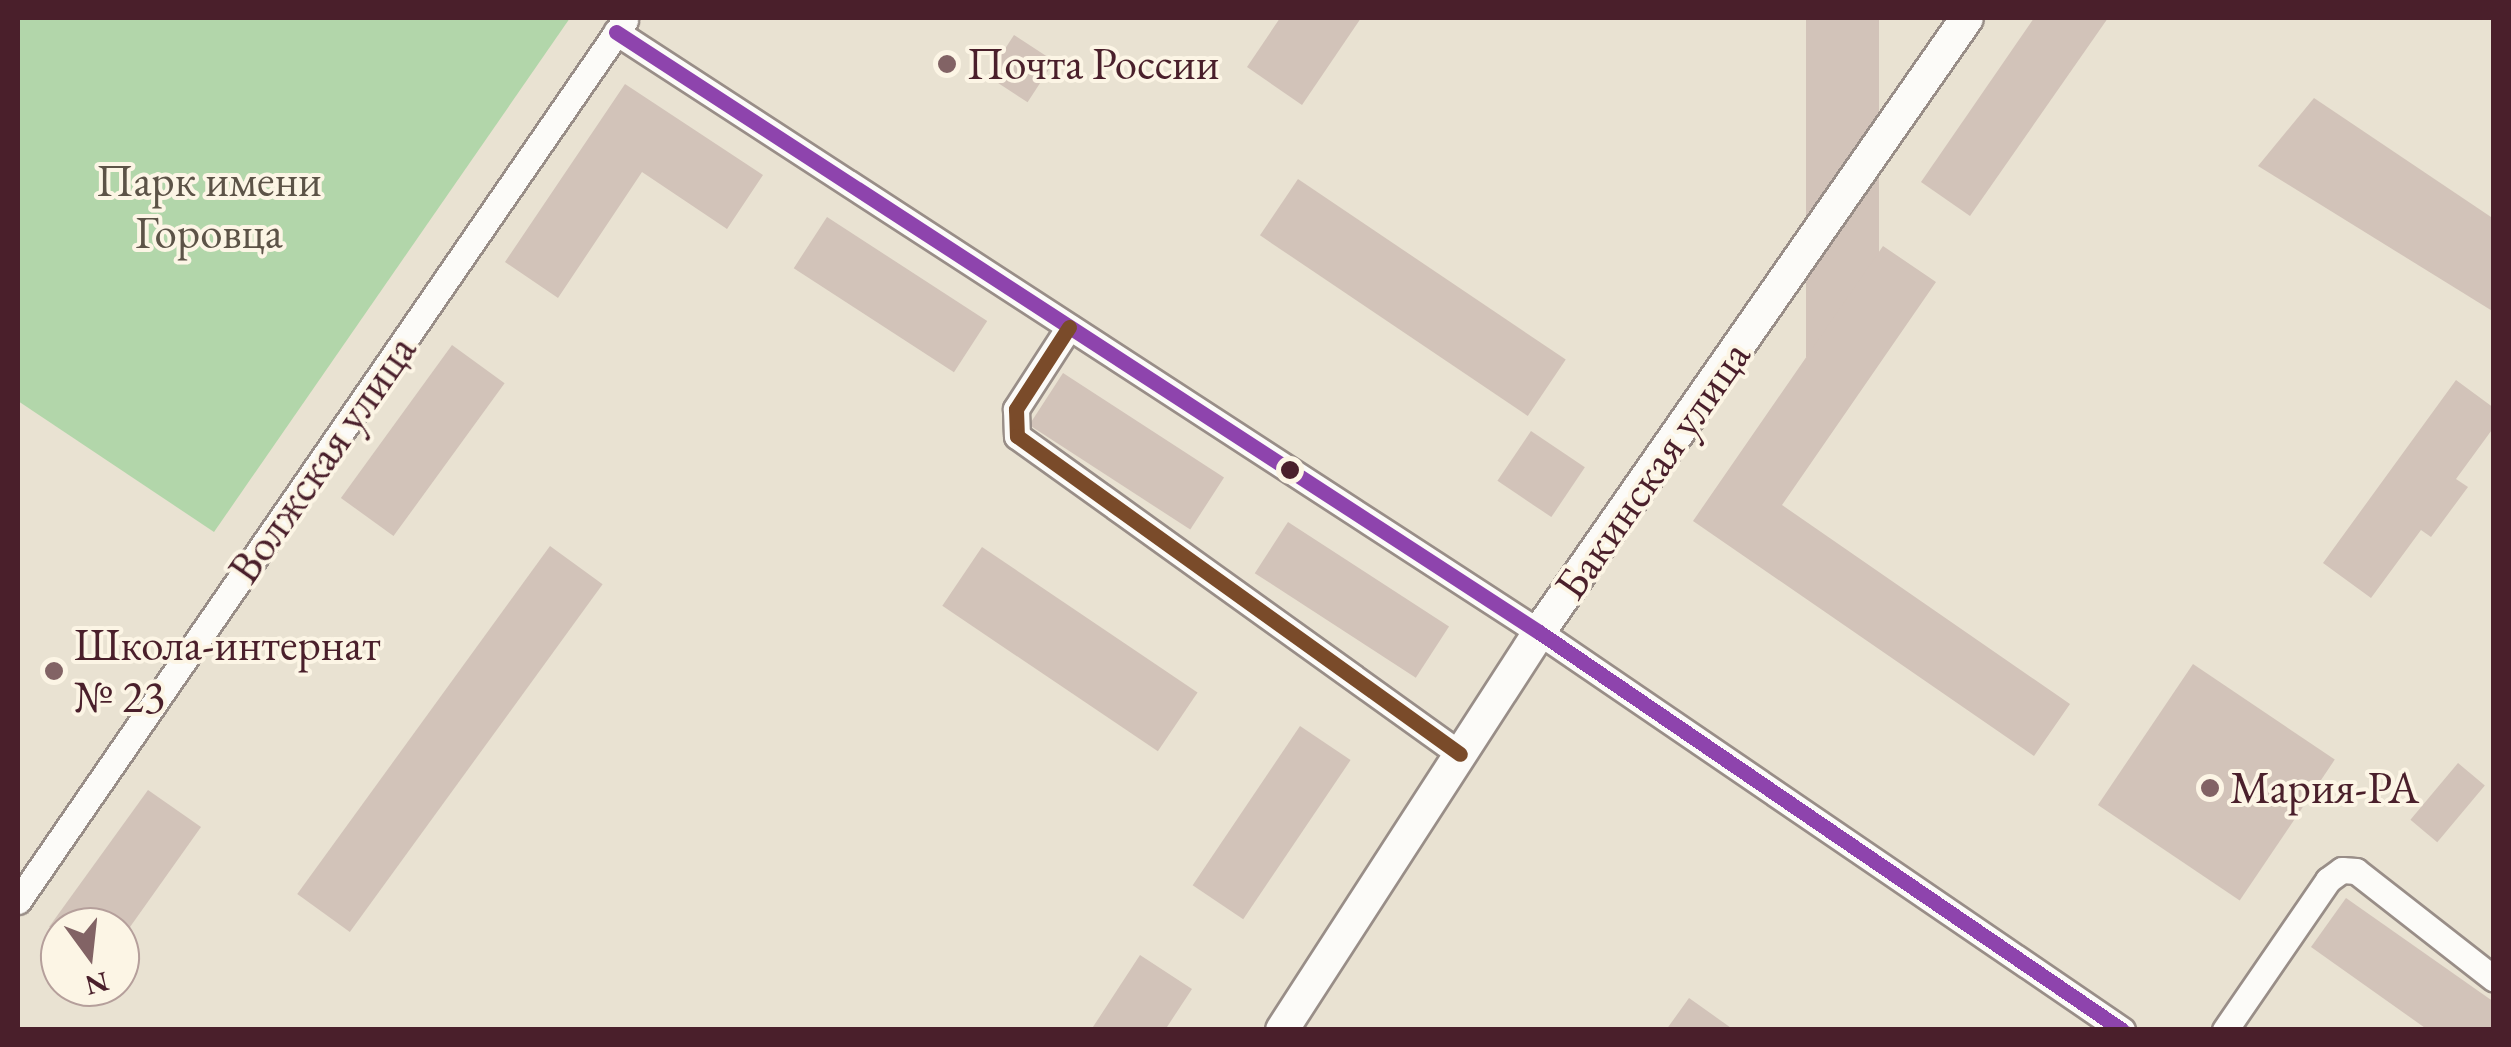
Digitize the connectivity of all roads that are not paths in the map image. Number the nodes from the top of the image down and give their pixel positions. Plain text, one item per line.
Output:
1 (1967, 18) edge
2 (621, 25) edge
3 (1069, 326) junction
4 (1538, 632) junction
5 (1460, 754) junction
6 (18, 900) edge
7 (2494, 978) edge
8 (1282, 1030) edge
9 (2122, 1030) edge
10 (2226, 1030) edge

1 - 4 street, Бакинская улица
2 - 3 street
2 - 6 street, Волжская улица
3 - 4 street
3 - 5 street
4 - 5 street, Бакинская улица
4 - 9 street
5 - 8 street, Бакинская улица
7 - 10 street

